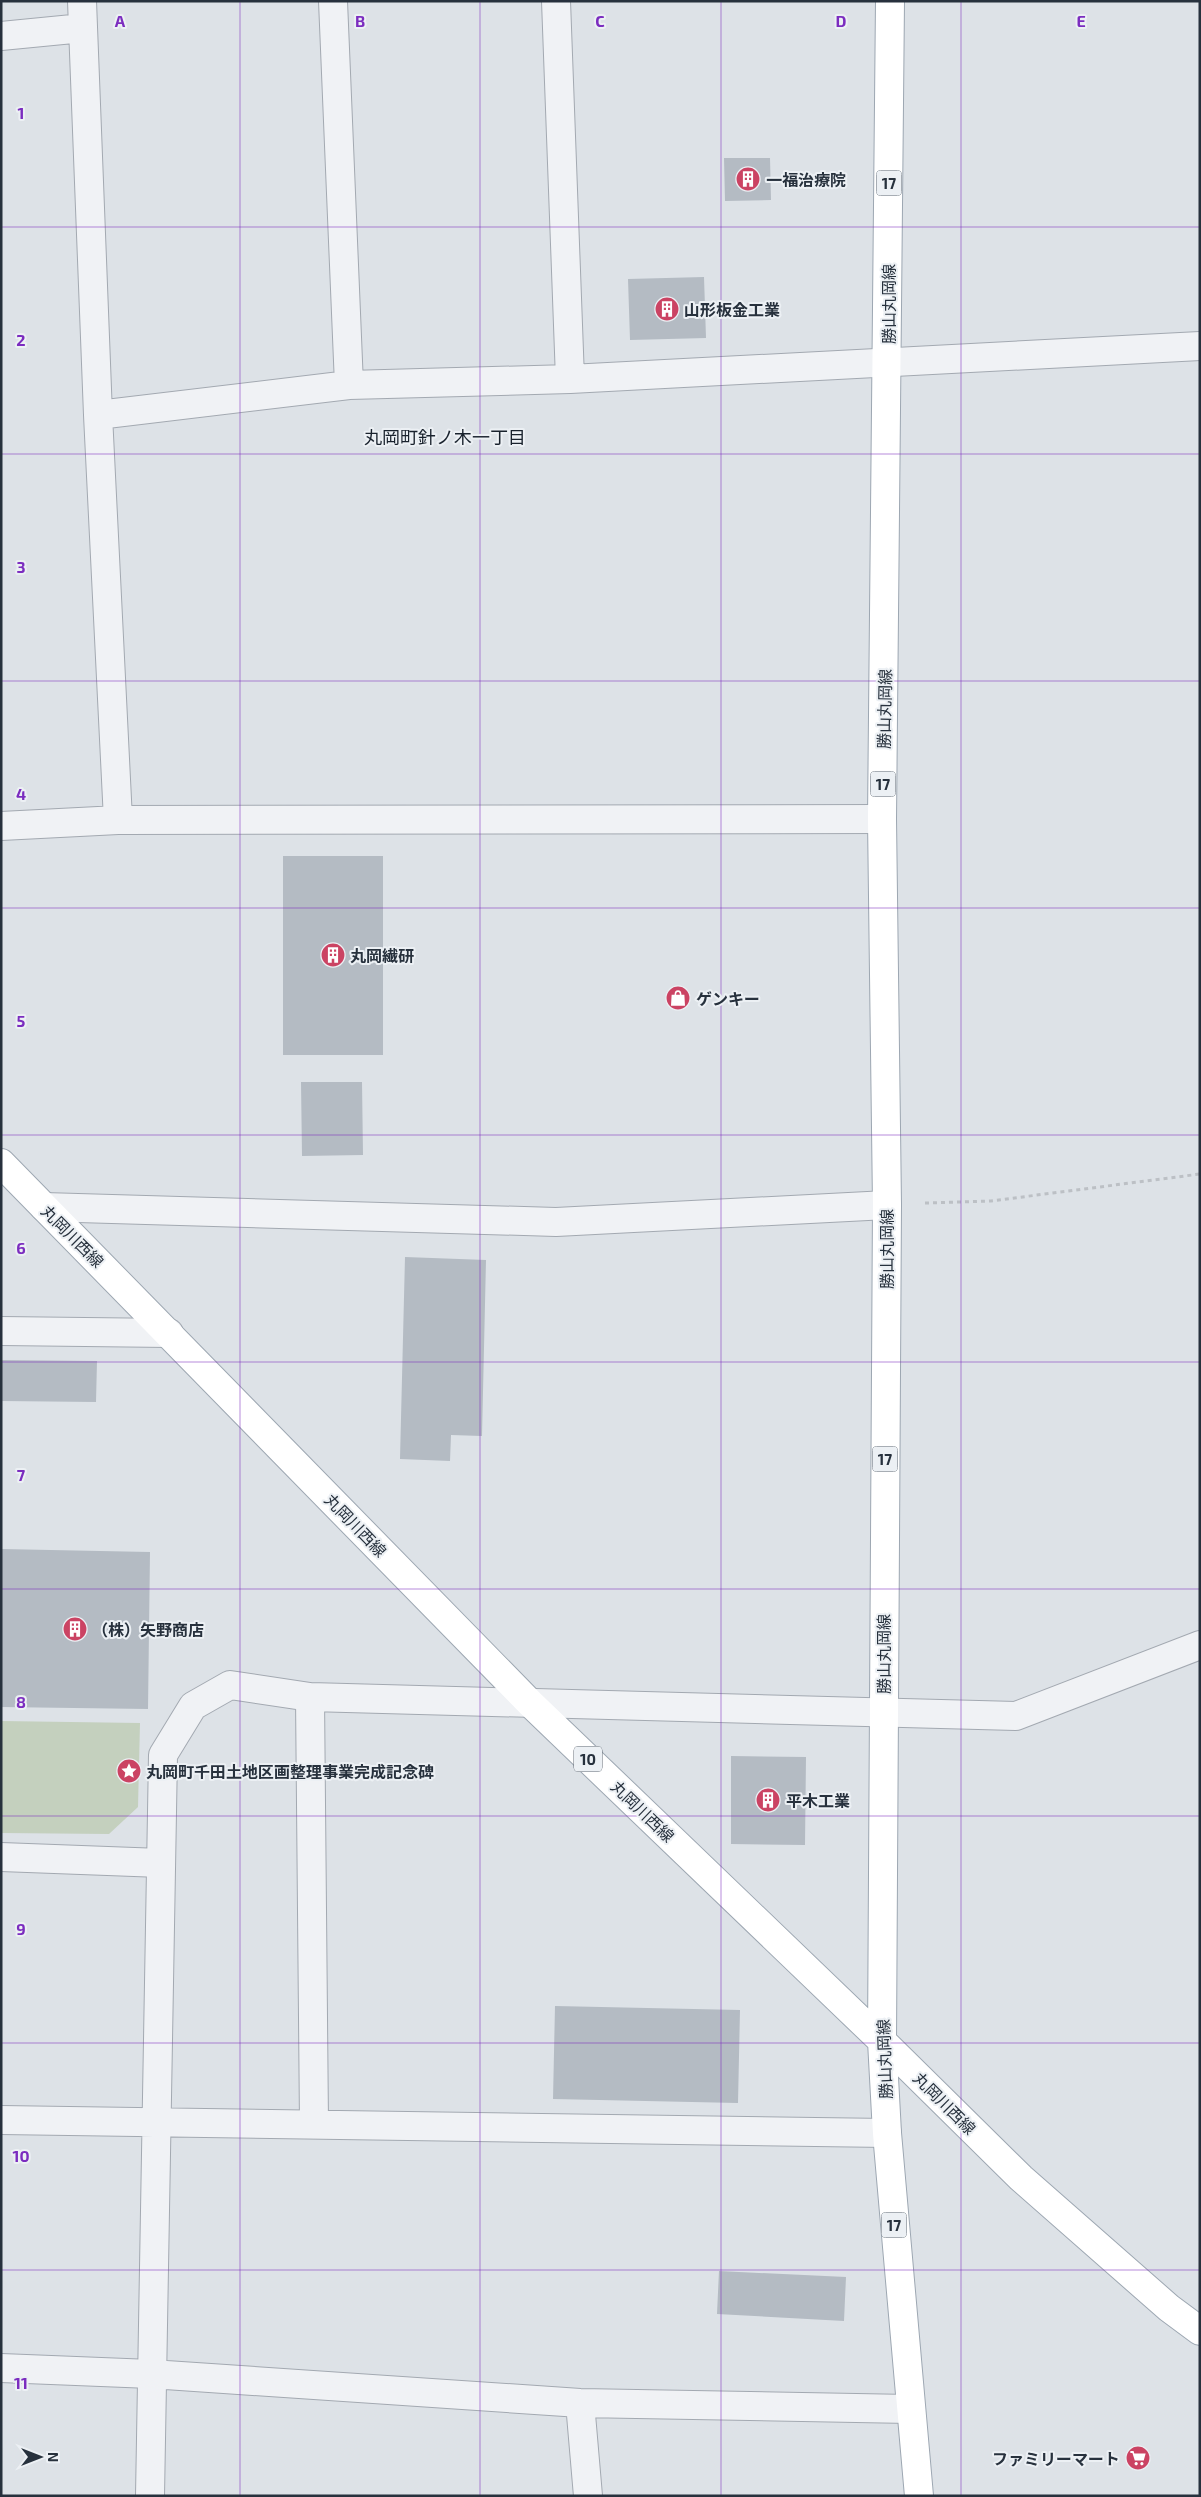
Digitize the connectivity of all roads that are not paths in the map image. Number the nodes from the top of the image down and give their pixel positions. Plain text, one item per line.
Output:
1 (333, 1) edge
2 (556, 1) edge
3 (890, 1) edge
4 (82, 14) edge
5 (1, 36) edge
6 (1200, 346) edge
7 (888, 364) junction
8 (570, 379) junction
9 (349, 385) junction
10 (98, 415) junction
11 (882, 819) junction
12 (118, 820) junction
13 (1, 826) edge
14 (1, 1163) edge
15 (887, 1205) junction
16 (44, 1207) junction
17 (1, 1331) edge
18 (169, 1333) junction
19 (1200, 1645) edge
20 (310, 1697) junction
21 (530, 1703) junction
22 (882, 1712) junction
23 (1, 1857) edge
24 (161, 1863) junction
25 (882, 2041) junction
26 (1, 2120) edge
27 (157, 2124) junction
28 (314, 2124) junction
29 (887, 2133) junction
30 (1200, 2331) edge
31 (1, 2368) edge
32 (152, 2374) junction
33 (580, 2403) junction
34 (910, 2409) junction
35 (150, 2496) edge
36 (588, 2496) edge
37 (918, 2496) edge

1 - 9 street
2 - 8 street
3 - 7 main road, 勝山丸岡線 / 17
4 - 5 street
4 - 10 street
6 - 7 street
7 - 8 street
7 - 11 main road, 勝山丸岡線 / 17
8 - 9 street
9 - 10 street
10 - 12 street
11 - 12 street
11 - 15 main road, 勝山丸岡線 / 17
12 - 13 street
14 - 16 main road, 丸岡川西線 / 10
15 - 16 street
15 - 22 main road, 勝山丸岡線 / 17
16 - 18 main road, 丸岡川西線 / 10
17 - 18 street
18 - 21 main road, 丸岡川西線 / 10
19 - 22 street
20 - 21 street
20 - 24 street
20 - 28 street
21 - 22 street
21 - 25 main road, 丸岡川西線 / 10
22 - 25 main road, 勝山丸岡線 / 17
23 - 24 street
24 - 27 street
25 - 29 main road, 勝山丸岡線 / 17
25 - 30 main road, 丸岡川西線 / 10
26 - 27 street
27 - 28 street
27 - 32 street
28 - 29 street
29 - 34 main road, 勝山丸岡線 / 17
31 - 32 street
32 - 33 street
32 - 35 street
33 - 34 street
33 - 36 street
34 - 37 main road, 勝山丸岡線 / 17

